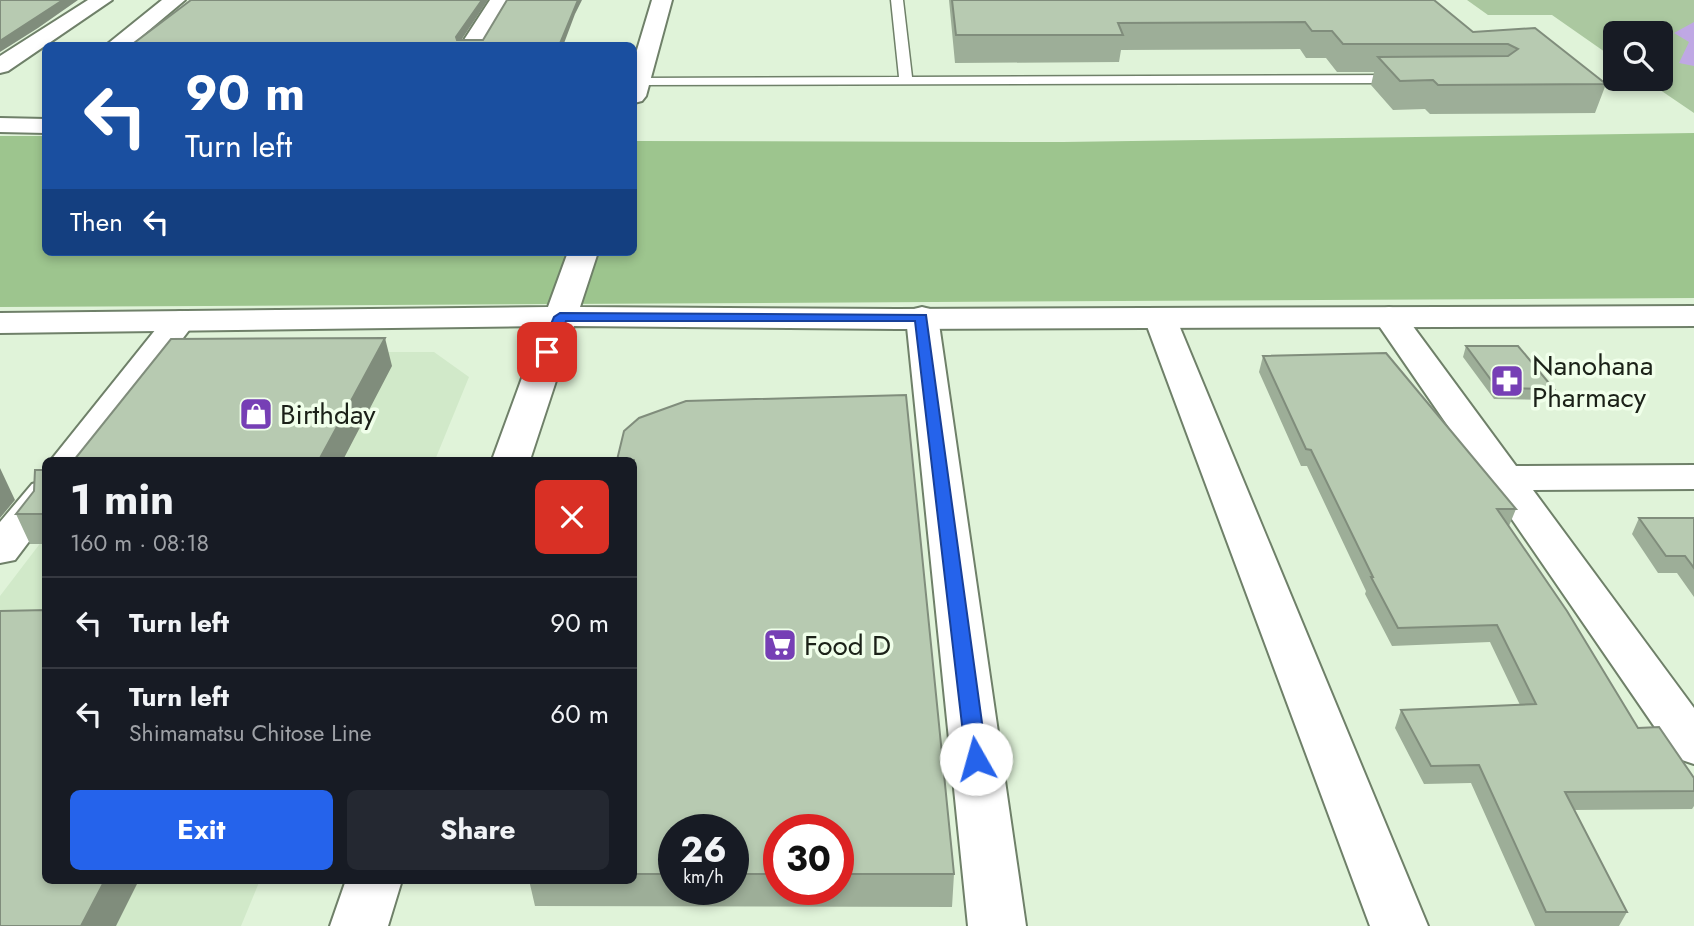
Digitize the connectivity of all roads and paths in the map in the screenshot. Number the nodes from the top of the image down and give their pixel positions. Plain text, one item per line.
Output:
1 (102, 0) edge
2 (175, 0) edge
3 (500, 0) edge
4 (662, 0) edge
5 (897, 0) edge
6 (121, 42) edge
7 (474, 42) edge
8 (0, 66) edge
9 (1417, 79) edge
10 (906, 80) junction
11 (637, 86) edge
12 (637, 89) edge
13 (41, 116) edge
14 (6, 125) edge
15 (582, 256) edge
16 (1694, 316) edge
17 (560, 317) junction
18 (922, 317) junction
19 (1160, 317) junction
20 (1389, 317) junction
21 (180, 321) junction
22 (0, 323) edge
23 (72, 457) edge
24 (512, 457) edge
25 (1694, 477) edge
26 (1504, 478) junction
27 (42, 497) edge
28 (0, 550) edge
29 (1694, 745) edge
30 (372, 884) edge
31 (359, 926) edge
32 (997, 926) edge
33 (1399, 926) edge

1 - 8 street
2 - 6 street
3 - 7 street
4 - 11 street
5 - 10 lane
9 - 10 lane
10 - 12 lane
13 - 14 street
15 - 17 street
16 - 20 street
17 - 18 street
17 - 21 street
17 - 24 street
18 - 19 street
18 - 32 street
19 - 20 street
19 - 33 street
20 - 26 street
21 - 22 street
21 - 23 street
25 - 26 street
26 - 29 street
27 - 28 street
30 - 31 street

